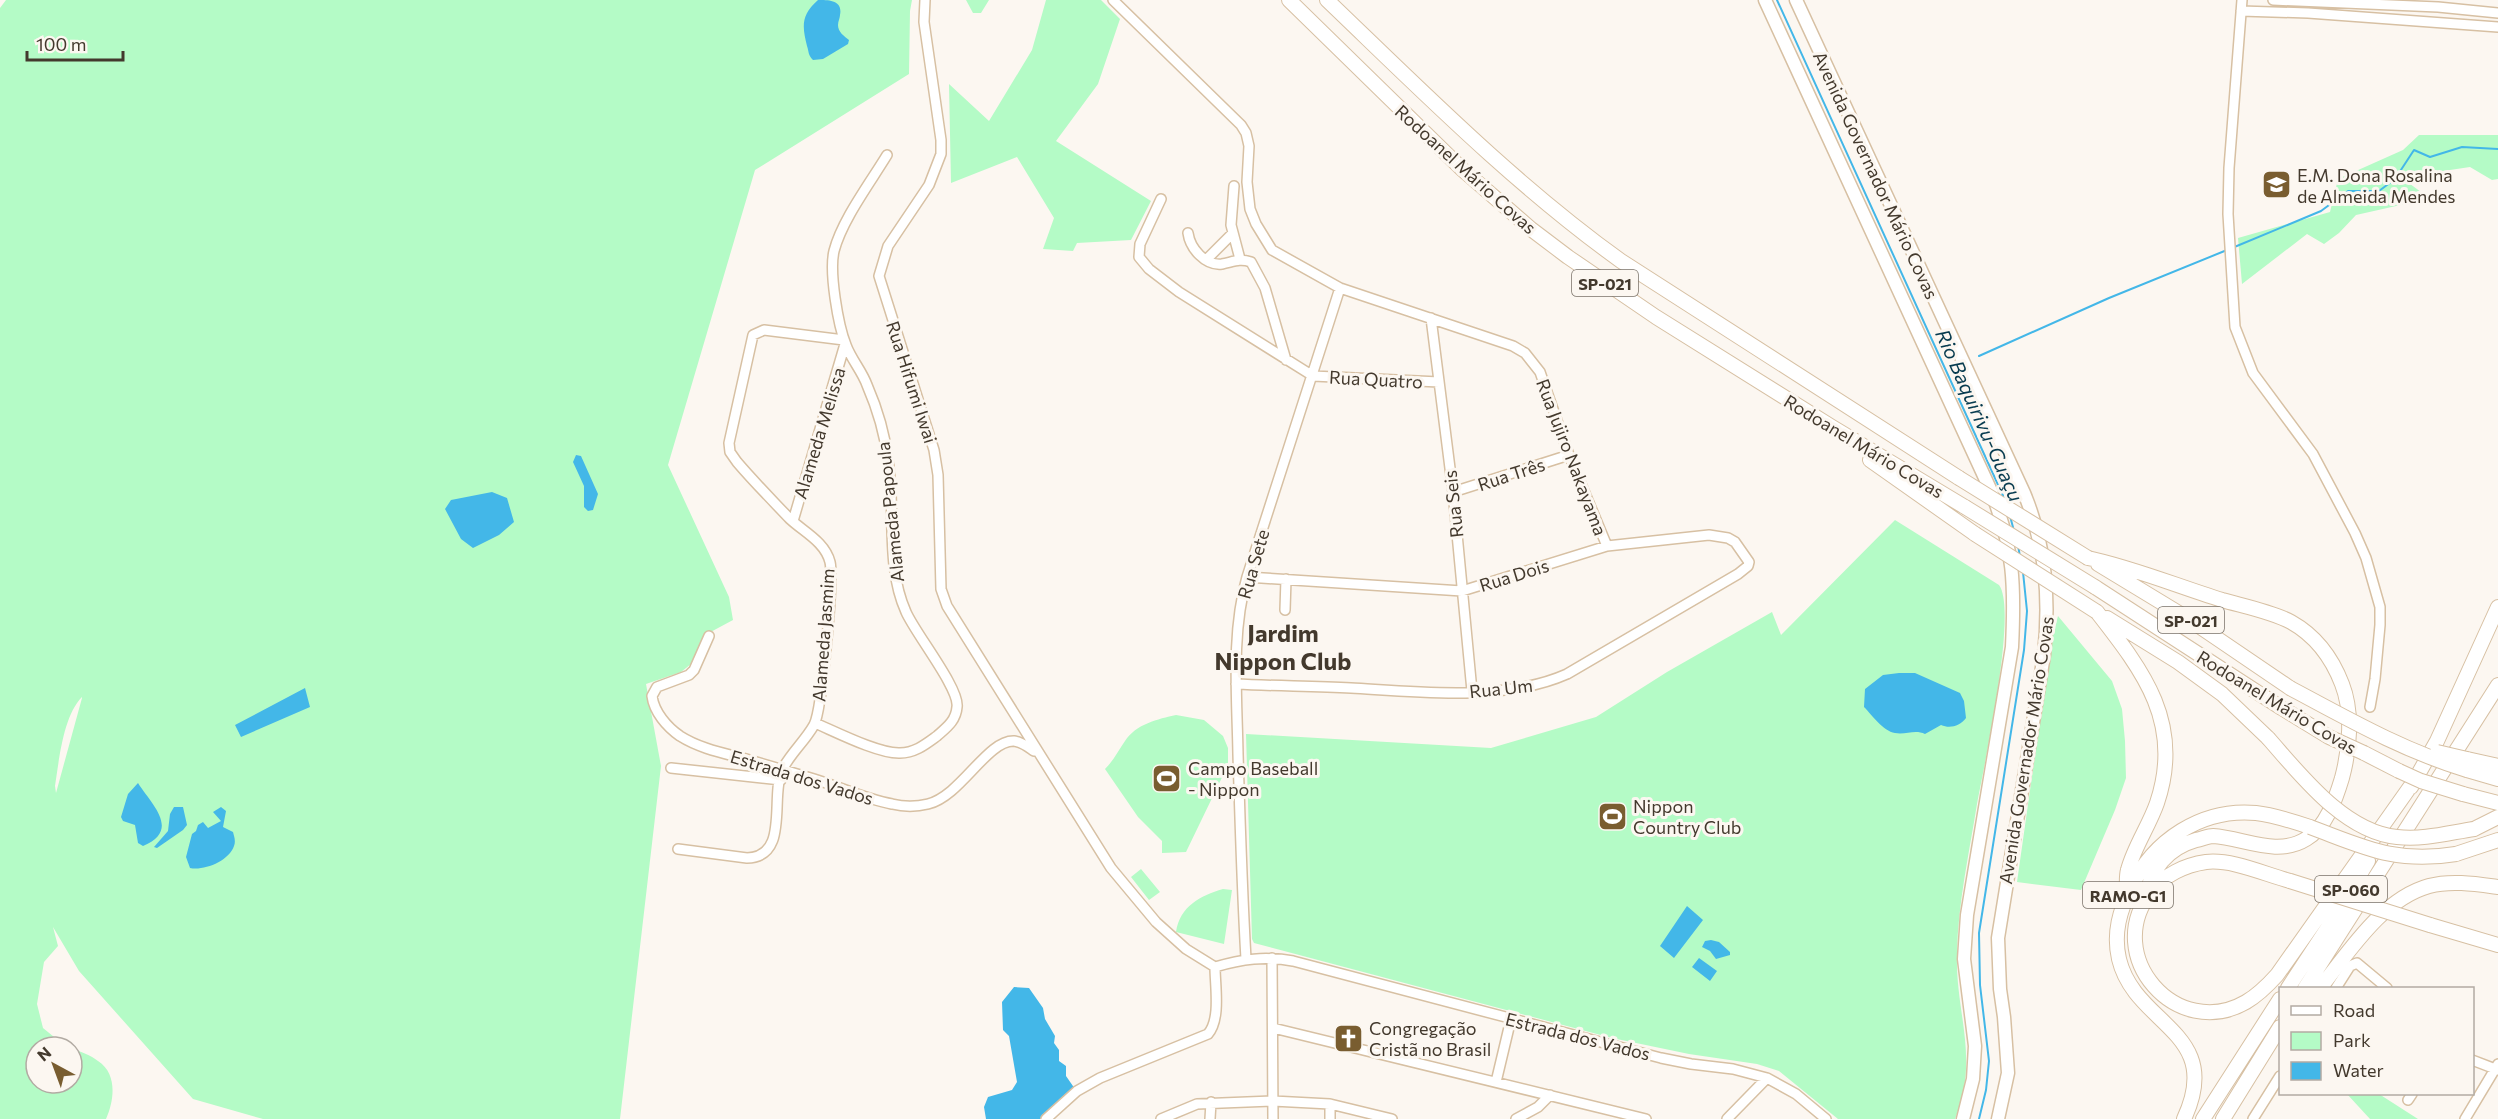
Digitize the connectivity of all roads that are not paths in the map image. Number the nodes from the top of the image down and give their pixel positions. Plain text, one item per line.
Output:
1 (925, 0) edge
2 (1113, 0) edge
3 (1289, 0) edge
4 (1327, 0) edge
5 (1765, 0) edge
6 (1796, 0) edge
7 (2242, 0) edge
8 (2273, 0) edge
9 (2309, 1) edge
10 (2424, 3) edge
11 (2438, 4) edge
12 (2241, 11) junction
13 (2308, 13) junction
14 (2498, 13) edge
15 (2422, 21) junction
16 (2437, 22) junction
17 (2498, 27) edge
18 (887, 155) dead end
19 (1234, 186) dead end
20 (1161, 199) dead end
21 (1188, 233) dead end
22 (1233, 233) junction
23 (1207, 259) junction
24 (1240, 259) junction
25 (1340, 288) junction
26 (1431, 318) junction
27 (845, 342) junction
28 (1286, 360) junction
29 (1312, 376) junction
30 (1439, 382) junction
31 (1832, 427) junction
32 (1569, 455) junction
33 (1453, 492) junction
34 (792, 521) junction
35 (1607, 546) junction
36 (2088, 558) junction
37 (1738, 574) joint
38 (1247, 576) junction
39 (1286, 579) junction
40 (1462, 591) junction
41 (2498, 607) edge
42 (1285, 610) dead end
43 (2097, 612) junction
44 (709, 636) dead end
45 (1236, 684) junction
46 (2498, 685) edge
47 (1473, 691) junction
48 (2370, 707) dead end
49 (815, 723) junction
50 (2409, 749) junction
51 (1039, 754) junction
52 (2498, 766) edge
53 (671, 768) dead end
54 (781, 776) junction
55 (2498, 779) edge
56 (2410, 788) junction
57 (2498, 803) edge
58 (2498, 818) edge
59 (2498, 840) edge
60 (678, 849) dead end
61 (2498, 887) edge
62 (2127, 896) junction
63 (2146, 898) junction
64 (2498, 945) edge
65 (1272, 958) junction
66 (1246, 959) junction
67 (1215, 967) junction
68 (2289, 987) edge
69 (2306, 987) edge
70 (2321, 987) edge
71 (2337, 987) edge
72 (2386, 987) edge
73 (2279, 1001) edge
74 (1511, 1019) junction
75 (1273, 1028) junction
76 (2279, 1029) edge
77 (2279, 1037) edge
78 (2264, 1053) junction
79 (2474, 1061) edge
80 (2497, 1067) edge
81 (1767, 1078) junction
82 (2279, 1078) edge
83 (1496, 1082) junction
84 (1550, 1095) junction
85 (1273, 1101) junction
86 (1210, 1102) junction
87 (1330, 1104) junction
88 (1814, 1115) edge
89 (1046, 1119) edge
90 (1161, 1119) edge
91 (1210, 1119) edge
92 (1273, 1119) edge
93 (1330, 1119) edge
94 (1392, 1119) edge
95 (1516, 1119) edge
96 (1646, 1119) edge
97 (1726, 1119) edge
98 (1826, 1119) edge
99 (1964, 1119) edge
100 (1998, 1119) edge
101 (2184, 1119) edge
102 (2203, 1119) edge
103 (2223, 1119) edge
104 (2253, 1119) edge
105 (2465, 1119) edge

1 - 51 street, Rua Hifumi Iwai
2 - 25 street, Rua Jujiro Nakayama
3 - 31 highway, Rodoanel Mário Covas / SP-021
4 - 36 highway, Rodoanel Mário Covas / SP-021, bridge
5 - 99 main road, Avenida Governador Mário Covas
6 - 100 main road, Avenida Governador Mário Covas
7 - 12 street
8 - 9 street
9 - 10 street
9 - 13 street
10 - 11 street
10 - 15 street
11 - 14 street
11 - 16 street
12 - 13 street
12 - 48 street
13 - 15 street
15 - 16 street
16 - 17 street
18 - 27 street, Alameda Papoula
19 - 22 street
20 - 28 street
21 - 23 street
22 - 23 street
22 - 24 street
23 - 24 street
24 - 28 street
25 - 26 street, Rua Jujiro Nakayama
25 - 29 street, Rua Sete
26 - 30 street, Rua Seis
26 - 32 street, Rua Jujiro Nakayama
27 - 34 street, Alameda Melissa
27 - 34 street, Alameda Jasmim
27 - 49 street, Alameda Papoula
28 - 29 street
29 - 30 street, Rua Quatro
29 - 38 street, Rua Sete
30 - 33 street, Rua Seis
31 - 43 highway, bridge
31 - 57 highway, Rodoanel Mário Covas / SP-021, bridge
32 - 33 street, Rua Três
32 - 35 street, Rua Jujiro Nakayama
33 - 40 street, Rua Seis
34 - 49 street, Alameda Jasmim
35 - 37 street, Rua Dois
35 - 40 street, Rua Dois
36 - 50 highway, Rodoanel Mário Covas / SP-021, bridge
36 - 63 highway
37 - 47 street, Rua Um
38 - 39 street, Rua Dois
38 - 45 street, Rua Sete
39 - 40 street, Rua Dois
39 - 42 street
40 - 47 street, Rua Seis
41 - 56 highway, SP-060
43 - 58 highway, bridge
43 - 62 highway
44 - 54 street, Estrada dos Vados
45 - 47 street, Rua Um
45 - 66 street, Rua Sete
46 - 69 highway, SP-060
49 - 54 street, Alameda Jasmim
50 - 52 highway, bridge
50 - 55 highway, Rodoanel Mário Covas / SP-021, bridge
51 - 54 street, Estrada dos Vados
51 - 67 street, Rua Hifumi Iwai
53 - 54 street
54 - 60 street
56 - 63 highway
56 - 68 highway, SP-060
59 - 62 highway, RAMO-G1, bridge
61 - 70 highway
62 - 101 highway, RAMO-G1
63 - 64 highway, bridge
65 - 66 street, Estrada dos Vados
65 - 74 street, Estrada dos Vados
65 - 75 street
66 - 67 street, Estrada dos Vados
67 - 89 street
71 - 72 street
73 - 102 highway
74 - 81 street, Estrada dos Vados
74 - 83 street
75 - 83 street
75 - 85 street
76 - 78 highway
77 - 78 highway
78 - 103 highway
79 - 80 street
80 - 105 street
81 - 88 street, Estrada dos Vados
81 - 97 street
82 - 104 street
83 - 84 street
84 - 95 street
84 - 96 street
85 - 86 street
85 - 87 street
85 - 92 street
86 - 90 street
86 - 91 street
87 - 93 street
87 - 94 street
88 - 98 street, Estrada dos Vados

